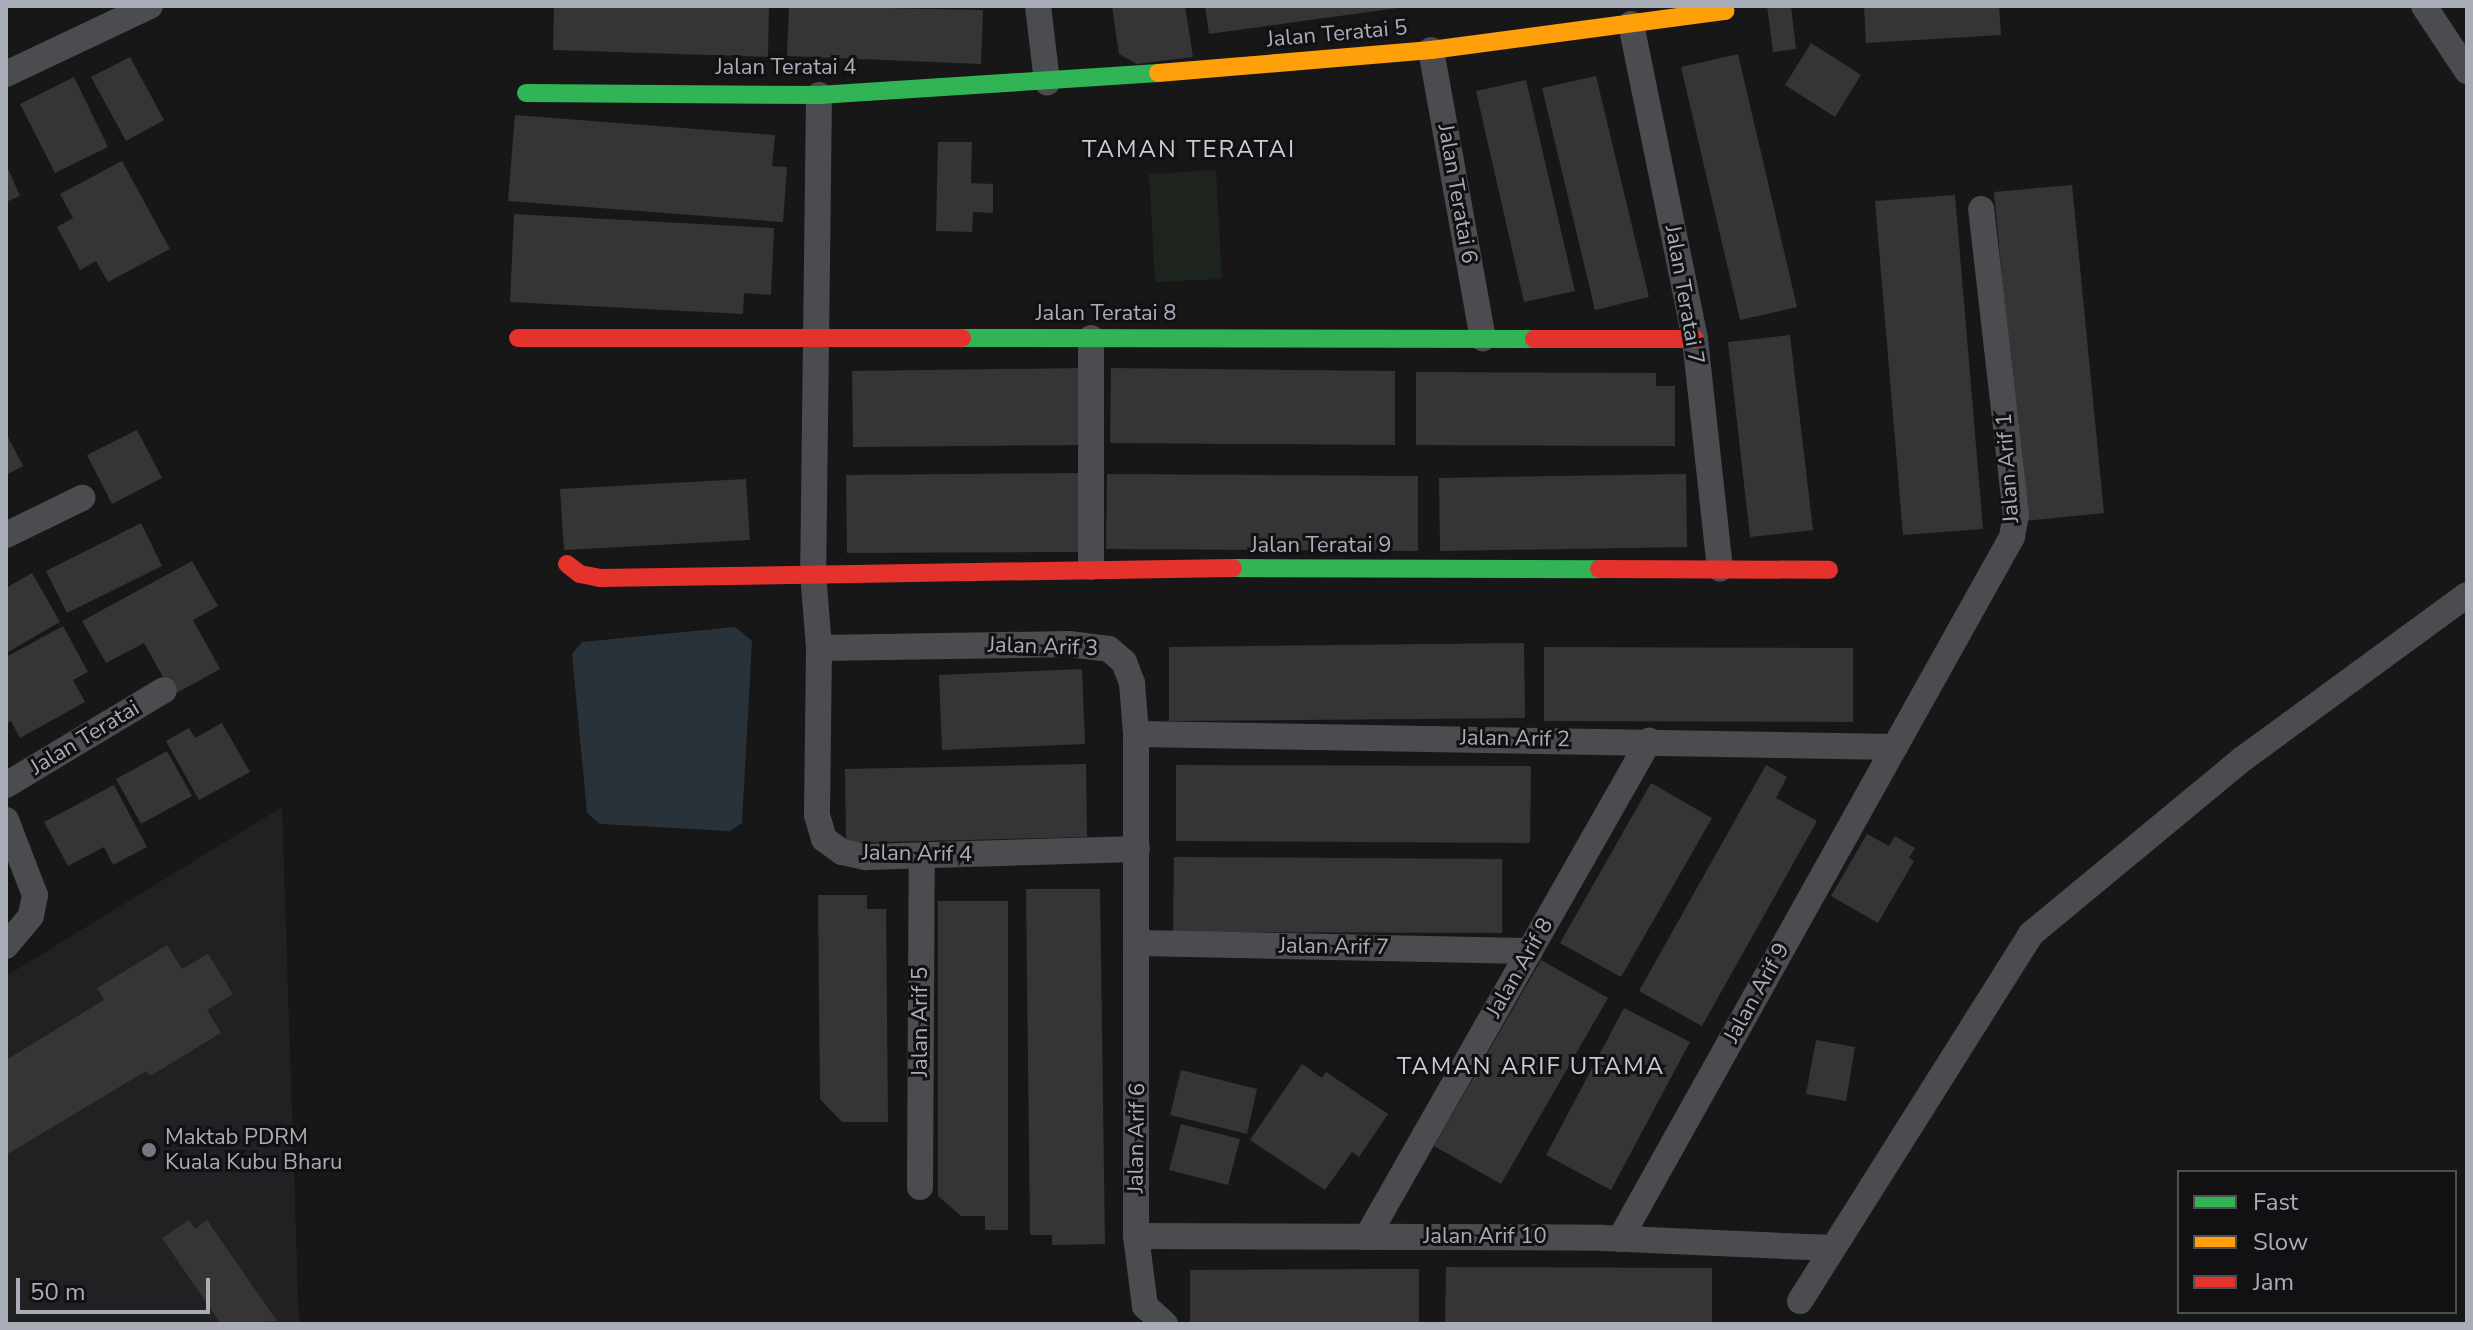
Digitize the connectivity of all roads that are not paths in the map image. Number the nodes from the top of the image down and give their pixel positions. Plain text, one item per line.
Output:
1 (150, 6) edge
2 (1038, 6) edge
3 (2424, 6) edge
4 (1725, 9) edge
5 (1631, 24) junction
6 (1431, 50) junction
7 (2467, 71) edge
8 (6, 74) edge
9 (1047, 82) junction
10 (526, 93) dead end
11 (819, 95) junction
12 (1981, 209) dead end
13 (518, 338) dead end
14 (816, 338) junction
15 (1091, 338) junction
16 (1483, 338) junction
17 (1695, 339) junction
18 (82, 498) dead end
19 (6, 535) edge
20 (567, 564) dead end
21 (1091, 567) junction
22 (1720, 569) junction
23 (1829, 570) dead end
24 (813, 573) junction
25 (2467, 595) edge
26 (819, 648) junction
27 (164, 690) dead end
28 (1136, 734) junction
29 (1649, 741) junction
30 (1895, 747) junction
31 (6, 785) edge
32 (6, 820) edge
33 (1137, 849) junction
34 (922, 858) junction
35 (1139, 943) junction
36 (6, 946) edge
37 (1530, 951) junction
38 (920, 1187) dead end
39 (1136, 1236) junction
40 (1367, 1237) junction
41 (1620, 1239) junction
42 (1833, 1248) junction
43 (1800, 1301) dead end
44 (1165, 1324) edge

1 - 8 street
2 - 9 street
3 - 7 street
4 - 5 street, Jalan Teratai 5
5 - 6 street, Jalan Teratai 5
5 - 17 street, Jalan Teratai 7
6 - 9 street, Jalan Teratai 5
6 - 16 street, Jalan Teratai 6
9 - 11 street, Jalan Teratai 4
10 - 11 street, Jalan Teratai 4
11 - 14 street, Jalan Arif 4
12 - 30 street, Jalan Arif 1
13 - 14 street, Jalan Teratai 8
14 - 15 street, Jalan Teratai 8
14 - 24 street, Jalan Arif 4
15 - 16 street, Jalan Teratai 8
15 - 21 street
16 - 17 street, Jalan Teratai 8
17 - 22 street, Jalan Teratai 7
18 - 19 street
20 - 24 street, Jalan Teratai 9
21 - 22 street, Jalan Teratai 9
21 - 24 street, Jalan Teratai 9
22 - 23 street, Jalan Teratai 9
24 - 26 street, Jalan Arif 4
25 - 42 street
26 - 28 street, Jalan Arif 3
26 - 34 street, Jalan Arif 4
27 - 31 street, Jalan Teratai
28 - 29 street, Jalan Arif 2
28 - 33 street, Jalan Arif 3
29 - 30 street, Jalan Arif 2
29 - 37 street, Jalan Arif 8
30 - 41 street, Jalan Arif 9
32 - 36 street
33 - 34 street, Jalan Arif 4
33 - 35 street, Jalan Arif 3
34 - 38 street, Jalan Arif 5
35 - 37 street, Jalan Arif 7
35 - 39 street, Jalan Arif 6
37 - 40 street, Jalan Arif 8
39 - 40 street, Jalan Arif 10
39 - 44 street, Jalan Arif 6
40 - 41 street, Jalan Arif 10
41 - 42 street, Jalan Arif 10
42 - 43 street

